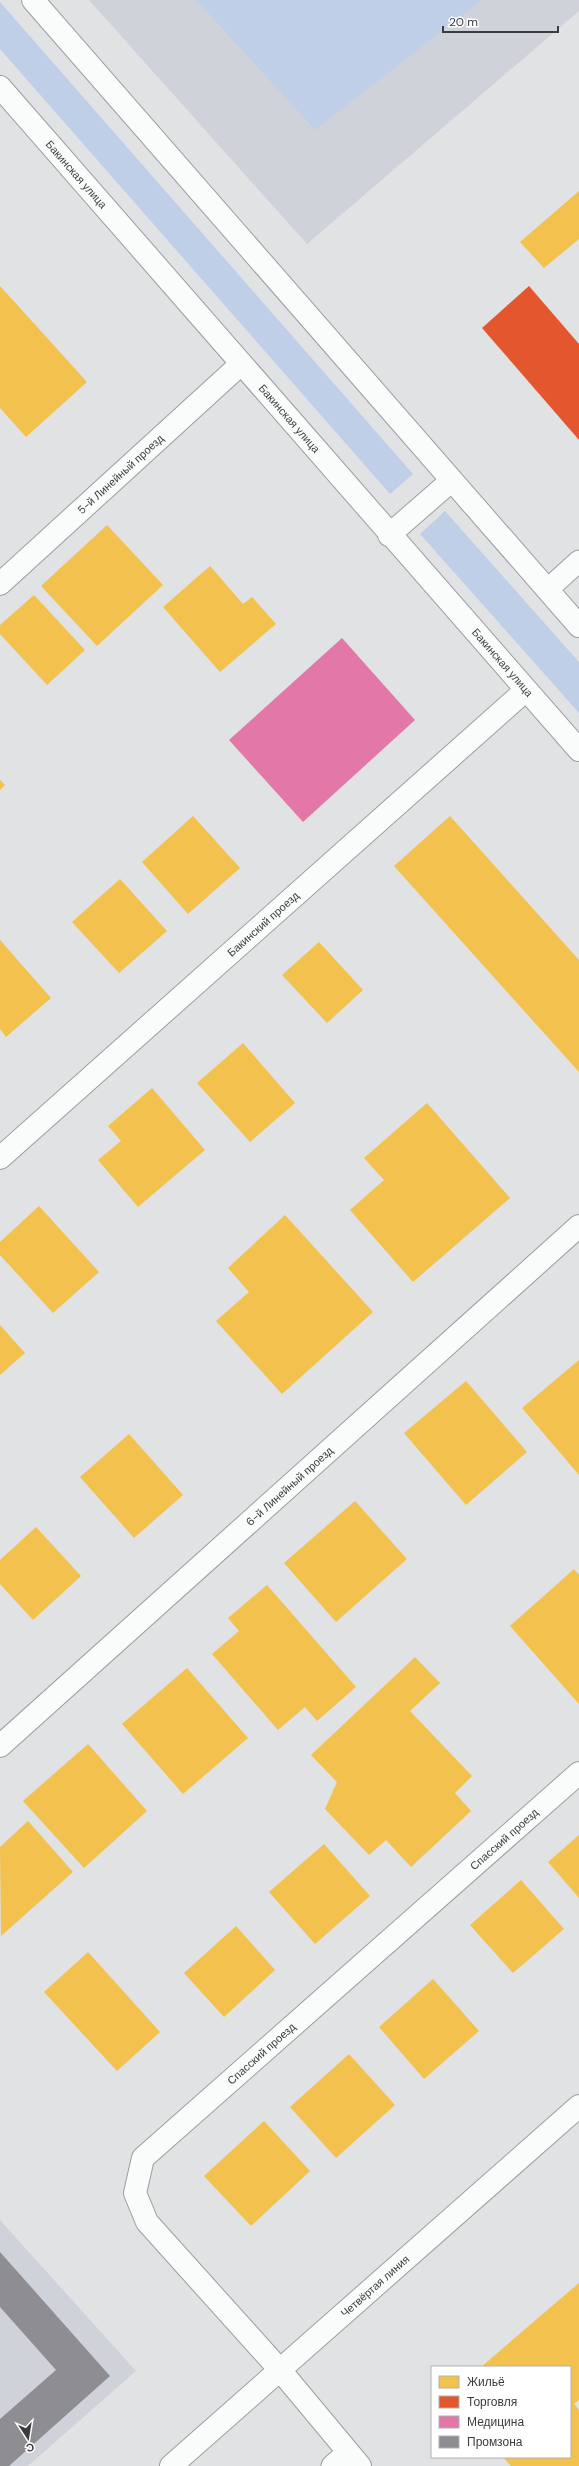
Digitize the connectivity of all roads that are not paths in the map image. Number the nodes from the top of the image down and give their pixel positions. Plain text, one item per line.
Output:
1 (33, 0) edge
2 (0, 87) edge
3 (241, 364) junction
4 (451, 481) junction
5 (389, 535) junction
6 (579, 560) edge
7 (0, 584) edge
8 (547, 590) junction
9 (579, 626) edge
10 (526, 690) junction
11 (579, 750) edge
12 (0, 1158) edge
13 (579, 1226) edge
14 (0, 1746) edge
15 (579, 1772) edge
16 (579, 2106) edge
17 (280, 2370) junction
18 (354, 2459) edge
19 (171, 2466) edge
20 (332, 2466) edge

1 - 4 street
2 - 3 street, Бакинская улица
3 - 5 street, Бакинская улица
3 - 7 street, 5-й Линейный проезд
4 - 5 street
4 - 8 street
5 - 10 street, Бакинская улица
6 - 8 lane
8 - 9 street
10 - 11 street, Бакинская улица
10 - 12 street, Бакинский проезд
13 - 14 street, 6-й Линейный проезд
15 - 17 street, Спасский проезд
16 - 17 street, Четвёртая линия
17 - 18 street, Спасский проезд
17 - 19 street, Четвёртая линия
18 - 20 lane

